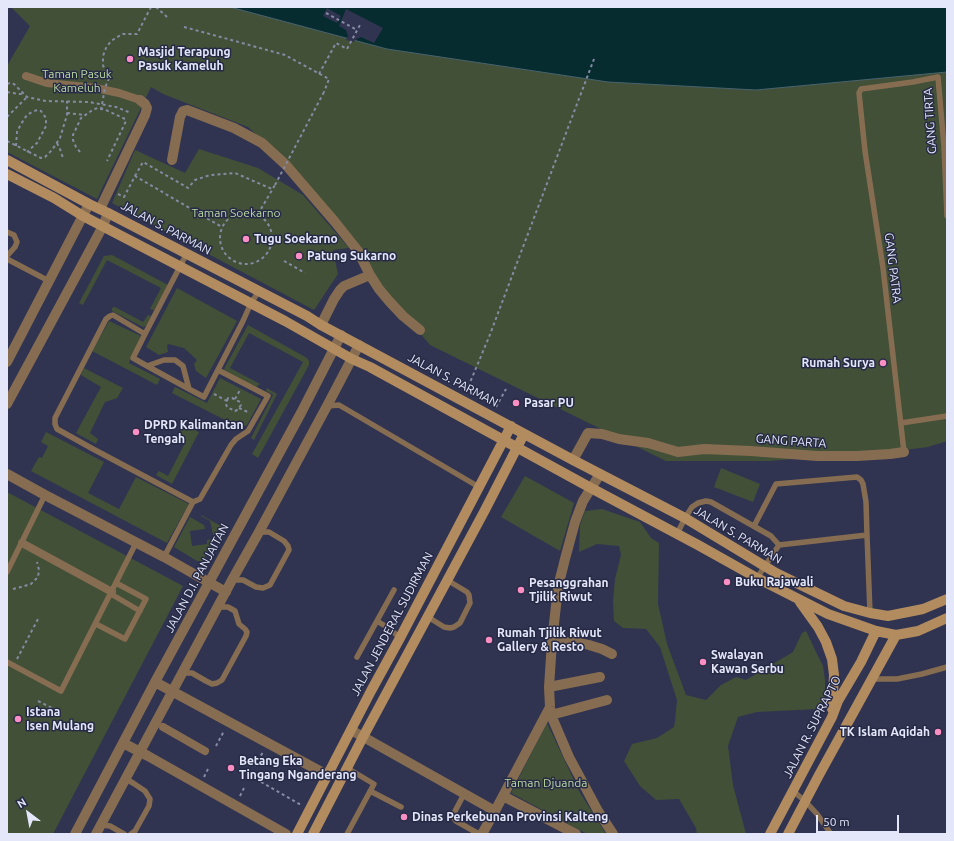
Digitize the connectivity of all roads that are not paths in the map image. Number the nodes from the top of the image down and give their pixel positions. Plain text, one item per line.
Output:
1 (26, 76) dead end
2 (861, 89) joint
3 (140, 100) joint
4 (7, 160) edge
5 (172, 160) dead end
6 (7, 174) edge
7 (89, 204) junction
8 (104, 211) junction
9 (83, 216) junction
10 (947, 216) edge
11 (103, 226) junction
12 (7, 232) edge
13 (187, 253) junction
14 (7, 256) edge
15 (7, 259) edge
16 (180, 266) junction
17 (370, 275) junction
18 (49, 281) junction
19 (259, 291) junction
20 (251, 304) junction
21 (322, 325) junction
22 (420, 330) dead end
23 (145, 334) junction
24 (341, 335) junction
25 (359, 345) junction
26 (334, 348) junction
27 (352, 359) junction
28 (7, 362) edge
29 (147, 366) junction
30 (218, 370) junction
31 (189, 389) junction
32 (7, 404) edge
33 (327, 406) junction
34 (947, 416) edge
35 (900, 423) junction
36 (511, 426) junction
37 (524, 434) junction
38 (503, 440) junction
39 (517, 448) junction
40 (904, 452) joint
41 (572, 460) junction
42 (7, 474) edge
43 (600, 474) junction
44 (479, 487) junction
45 (591, 488) junction
46 (46, 495) junction
47 (193, 502) junction
48 (685, 518) junction
49 (754, 526) junction
50 (259, 532) junction
51 (677, 534) junction
52 (866, 536) junction
53 (22, 543) junction
54 (136, 543) junction
55 (779, 545) junction
56 (164, 557) junction
57 (764, 566) junction
58 (7, 572) edge
59 (757, 578) junction
60 (232, 580) junction
61 (447, 580) junction
62 (209, 582) junction
63 (116, 583) junction
64 (394, 590) dead end
65 (226, 592) junction
66 (111, 593) junction
67 (421, 598) junction
68 (798, 599) junction
69 (947, 599) edge
70 (434, 605) junction
71 (218, 607) junction
72 (140, 611) junction
73 (870, 613) junction
74 (428, 617) junction
75 (947, 618) edge
76 (377, 621) junction
77 (96, 624) junction
78 (876, 631) junction
79 (896, 635) junction
80 (400, 638) junction
81 (552, 642) junction
82 (612, 654) dead end
83 (357, 657) dead end
84 (7, 662) edge
85 (947, 667) edge
86 (183, 673) junction
87 (600, 677) dead end
88 (872, 679) junction
89 (155, 682) junction
90 (549, 687) junction
91 (173, 691) junction
92 (371, 691) junction
93 (384, 699) junction
94 (607, 700) dead end
95 (551, 711) junction
96 (832, 717) junction
97 (163, 728) dead end
98 (351, 730) junction
99 (363, 737) junction
100 (123, 743) junction
101 (205, 751) dead end
102 (140, 752) junction
103 (347, 768) junction
104 (327, 775) junction
105 (126, 779) junction
106 (370, 791) junction
107 (793, 791) junction
108 (464, 794) junction
109 (503, 796) junction
110 (805, 801) junction
111 (401, 807) dead end
112 (495, 811) junction
113 (99, 830) edge
114 (75, 834) edge
115 (124, 834) edge
116 (131, 834) edge
117 (286, 834) edge
118 (297, 834) edge
119 (313, 834) edge
120 (347, 834) edge
121 (479, 834) edge
122 (482, 834) edge
123 (576, 834) edge
124 (614, 834) edge
125 (770, 834) edge
126 (788, 834) edge
127 (831, 834) edge

1 - 3 street
2 - 10 lane, GANG TIRTA
2 - 35 lane, GANG PATRA
3 - 8 street
4 - 7 main road, JALAN S. PARMAN
5 - 17 street
6 - 9 main road
7 - 8 main road, JALAN S. PARMAN
7 - 9 street
8 - 11 street
8 - 13 main road, JALAN S. PARMAN
9 - 11 main road
9 - 18 street
11 - 16 main road
11 - 32 street
12 - 14 lane
13 - 16 lane
13 - 19 main road, JALAN S. PARMAN
15 - 18 lane
16 - 20 main road
16 - 23 lane
17 - 21 street
17 - 22 street
18 - 28 street
19 - 20 lane
19 - 21 main road, JALAN S. PARMAN
20 - 26 main road
20 - 30 lane
21 - 24 main road, JALAN S. PARMAN
23 - 29 lane
23 - 47 lane
24 - 25 main road, JALAN S. PARMAN
24 - 26 street, JALAN D.I. PANJAITAN
25 - 27 street
25 - 36 main road, JALAN S. PARMAN
26 - 27 main road
26 - 62 street, JALAN D.I. PANJAITAN
27 - 33 street
27 - 38 main road
29 - 31 lane
29 - 31 lane
30 - 31 lane
30 - 47 lane
33 - 44 lane
33 - 50 street
34 - 35 lane
35 - 40 lane, GANG PATRA
36 - 37 main road, JALAN S. PARMAN
36 - 38 main road, JALAN JENDERAL SUDIRMAN
37 - 39 main road
37 - 41 main road, JALAN S. PARMAN
38 - 39 main road
38 - 44 main road, JALAN JENDERAL SUDIRMAN
39 - 45 main road
39 - 61 main road
40 - 41 street, GANG PARTA
41 - 43 main road, JALAN S. PARMAN
42 - 46 street
43 - 45 street
43 - 48 main road, JALAN S. PARMAN
44 - 67 main road, JALAN JENDERAL SUDIRMAN
45 - 51 main road
45 - 81 street
46 - 53 lane
46 - 54 street
47 - 56 lane
48 - 49 lane
48 - 51 lane
48 - 57 main road, JALAN S. PARMAN
49 - 52 lane
49 - 55 lane
50 - 60 street
50 - 60 lane
51 - 59 main road
52 - 55 lane
52 - 73 lane
53 - 58 lane
53 - 66 street
54 - 56 street
54 - 63 lane
55 - 57 lane
56 - 62 street
57 - 59 lane
57 - 73 main road, JALAN S. PARMAN
59 - 68 main road
60 - 65 street
61 - 70 main road
61 - 74 lane
62 - 65 street
62 - 89 street, JALAN D.I. PANJAITAN
63 - 66 lane
63 - 72 lane
64 - 76 lane
65 - 71 street
66 - 72 lane
66 - 77 lane
67 - 70 main road
67 - 80 main road, JALAN JENDERAL SUDIRMAN
68 - 78 main road
68 - 96 main road
69 - 73 main road, JALAN S. PARMAN
70 - 74 main road
71 - 86 street
71 - 86 lane
72 - 77 lane
74 - 93 main road
75 - 79 main road
76 - 80 lane
76 - 83 lane
77 - 84 lane
78 - 79 main road
78 - 96 main road, JALAN R. SUPRAPTO
79 - 88 main road
80 - 92 main road, JALAN JENDERAL SUDIRMAN
81 - 82 street
81 - 90 street
85 - 88 lane
86 - 91 street
87 - 90 street
88 - 110 main road
89 - 91 street
89 - 100 street, JALAN D.I. PANJAITAN
90 - 95 street
91 - 102 street
91 - 104 street
92 - 93 main road
92 - 98 main road, JALAN JENDERAL SUDIRMAN
93 - 99 main road
94 - 95 street
95 - 109 street
95 - 124 street
96 - 107 main road, JALAN R. SUPRAPTO
97 - 101 street
98 - 99 street
98 - 104 main road, JALAN JENDERAL SUDIRMAN
99 - 103 main road
99 - 108 street
100 - 102 street
100 - 114 street, JALAN D.I. PANJAITAN
102 - 105 street
102 - 117 street
103 - 106 lane
103 - 119 main road
104 - 118 main road, JALAN JENDERAL SUDIRMAN
105 - 113 street
105 - 116 lane
106 - 111 lane
106 - 120 lane
107 - 110 lane
107 - 125 main road, JALAN R. SUPRAPTO
108 - 112 street
108 - 121 lane
109 - 112 street
109 - 123 street
110 - 126 main road
110 - 127 lane
112 - 122 street
113 - 115 lane

